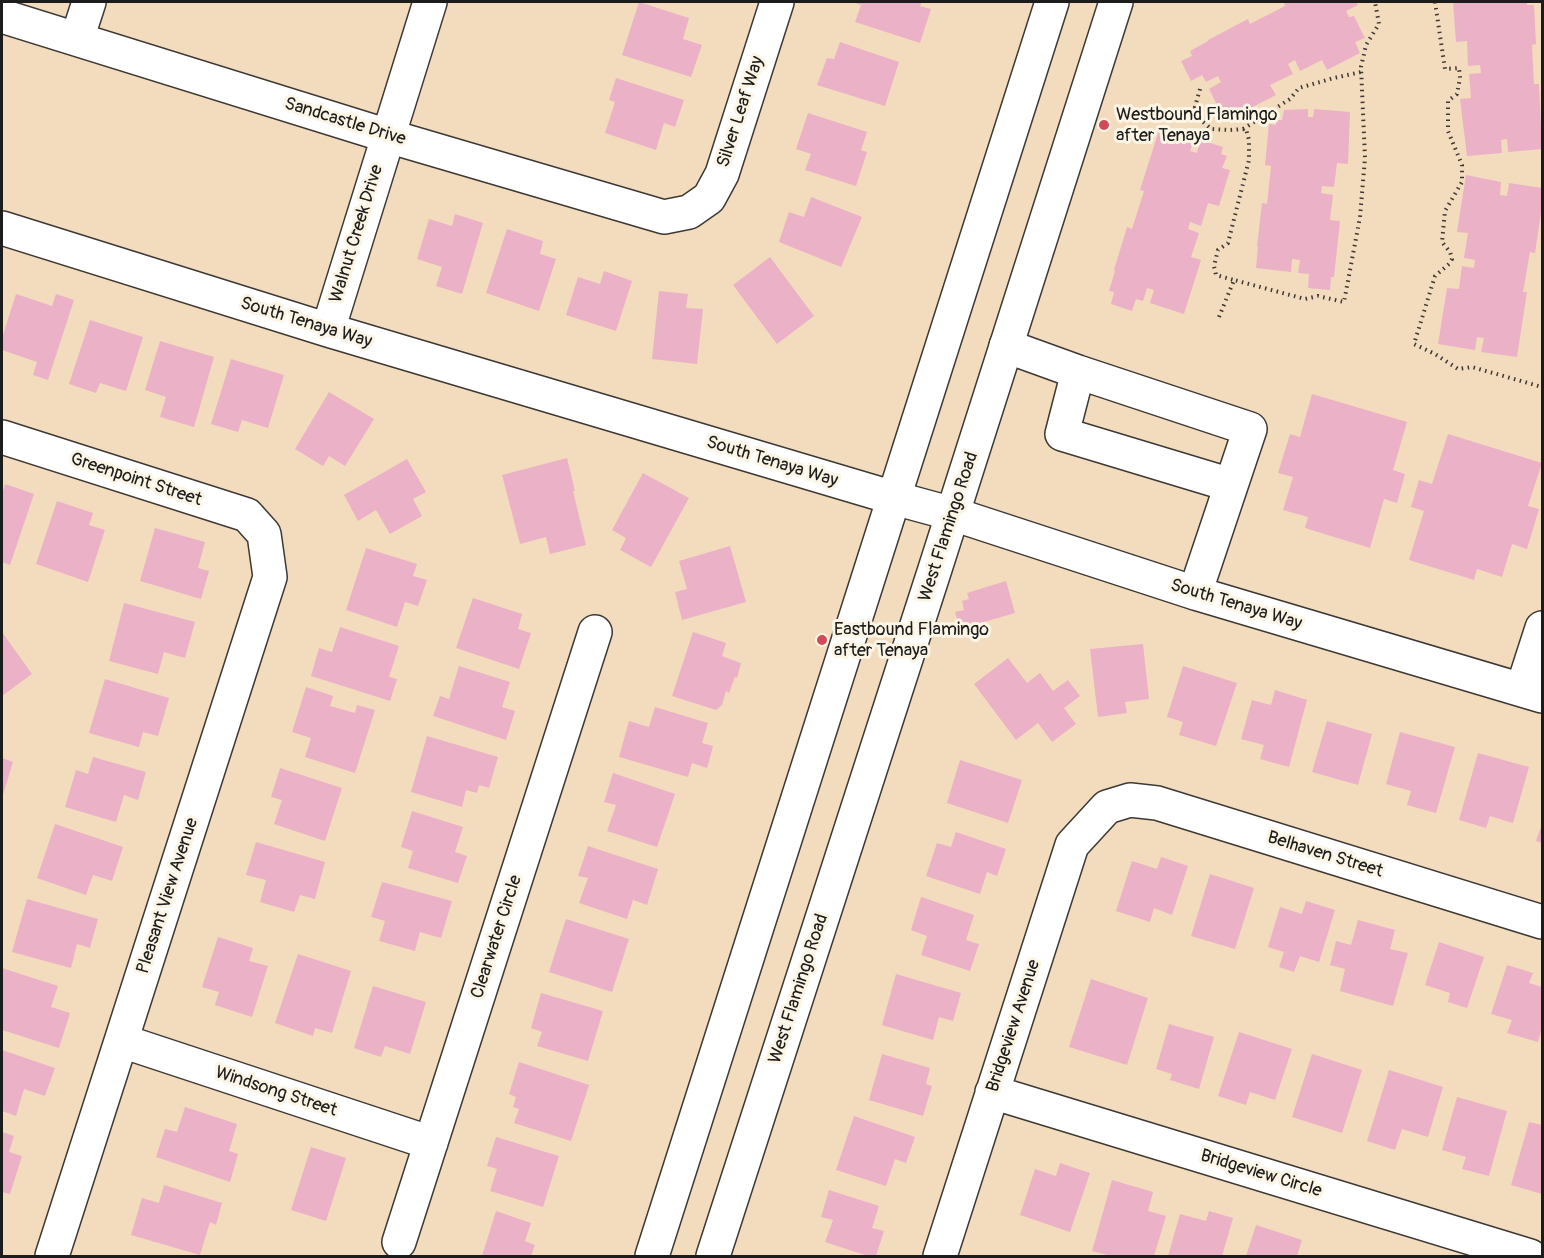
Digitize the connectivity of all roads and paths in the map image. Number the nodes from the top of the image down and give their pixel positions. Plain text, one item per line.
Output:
1 (89, 2) edge
2 (430, 2) edge
3 (777, 2) edge
4 (1052, 2) edge
5 (1116, 2) edge
6 (1375, 2) edge
7 (1435, 2) edge
8 (2, 15) edge
9 (77, 39) junction
10 (1361, 72) junction
11 (1200, 89) dead end
12 (1242, 129) junction
13 (388, 136) junction
14 (689, 212) joint
15 (2, 228) edge
16 (1234, 280) junction
17 (1219, 316) dead end
18 (328, 330) junction
19 (1006, 346) junction
20 (1078, 372) junction
21 (1542, 387) edge
22 (2, 437) edge
23 (1231, 485) junction
24 (894, 498) junction
25 (952, 514) junction
26 (264, 534) joint
27 (1195, 593) junction
28 (1542, 628) edge
29 (595, 632) dead end
30 (1532, 693) edge
31 (1107, 807) joint
32 (1542, 922) edge
33 (122, 1041) junction
34 (992, 1092) junction
35 (431, 1143) junction
36 (399, 1242) dead end
37 (52, 1257) edge
38 (652, 1257) edge
39 (713, 1257) edge
40 (940, 1257) edge
41 (1530, 1257) edge

1 - 9 street
2 - 13 street, Walnut Creek Drive
3 - 14 street, Silver Leaf Way
4 - 24 street
5 - 19 street, West Flamingo Road
6 - 10 path
7 - 21 path
8 - 9 street, Sandcastle Drive
9 - 13 street, Sandcastle Drive
10 - 12 path
10 - 16 path
11 - 12 path
12 - 16 path
13 - 14 street, Sandcastle Drive
13 - 18 street, Walnut Creek Drive
15 - 18 street, South Tenaya Way
16 - 17 path
18 - 24 street, South Tenaya Way
19 - 20 street
19 - 25 street, West Flamingo Road
20 - 23 street
20 - 23 street
22 - 26 street, Greenpoint Street
23 - 27 street
24 - 25 street, South Tenaya Way
24 - 38 street
25 - 27 street, South Tenaya Way
25 - 39 street, West Flamingo Road
26 - 33 street, Pleasant View Avenue
27 - 30 street, South Tenaya Way
28 - 30 street
29 - 35 street, Clearwater Circle
31 - 32 street, Belhaven Street
31 - 34 street, Bridgeview Avenue
33 - 35 street, Windsong Street
33 - 37 street, Pleasant View Avenue
34 - 40 street, Bridgeview Avenue
34 - 41 street, Bridgeview Circle
35 - 36 street, Clearwater Circle

